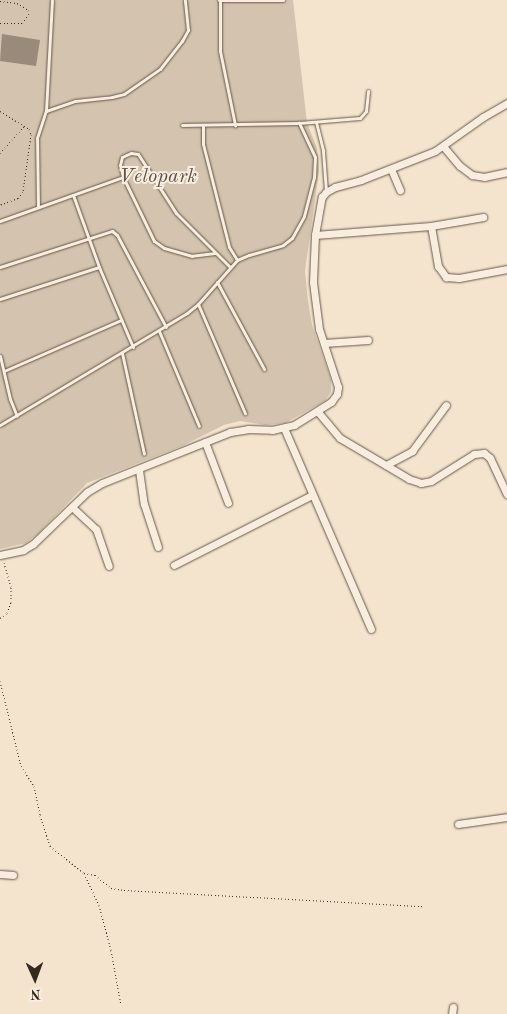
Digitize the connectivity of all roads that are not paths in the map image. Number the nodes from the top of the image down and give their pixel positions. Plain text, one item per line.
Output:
1 (52, 0) edge
2 (185, 0) edge
3 (220, 0) edge
4 (283, 0) edge
5 (368, 91) dead end
6 (507, 103) edge
7 (46, 111) junction
8 (316, 122) junction
9 (299, 123) junction
10 (235, 125) junction
11 (182, 126) dead end
12 (203, 126) junction
13 (443, 146) junction
14 (391, 169) junction
15 (507, 172) edge
16 (122, 177) junction
17 (400, 190) dead end
18 (326, 192) junction
19 (72, 195) junction
20 (38, 206) junction
21 (483, 217) dead end
22 (0, 221) edge
23 (431, 226) junction
24 (315, 235) junction
25 (88, 238) junction
26 (215, 254) junction
27 (237, 260) junction
28 (0, 267) edge
29 (99, 267) junction
30 (230, 267) junction
31 (507, 269) edge
32 (217, 282) junction
33 (0, 299) edge
34 (198, 304) junction
35 (122, 320) junction
36 (166, 327) junction
37 (159, 331) junction
38 (368, 340) dead end
39 (324, 343) junction
40 (133, 347) junction
41 (122, 352) junction
42 (0, 356) edge
43 (264, 368) dead end
44 (4, 371) junction
45 (446, 405) dead end
46 (318, 412) junction
47 (245, 414) dead end
48 (17, 416) junction
49 (0, 425) edge
50 (199, 426) dead end
51 (284, 428) junction
52 (205, 442) junction
53 (144, 454) dead end
54 (386, 465) junction
55 (139, 470) junction
56 (507, 494) edge
57 (312, 495) junction
58 (228, 504) dead end
59 (72, 507) junction
60 (158, 547) dead end
61 (0, 555) edge
62 (174, 565) dead end
63 (109, 566) dead end
64 (371, 629) dead end
65 (507, 817) edge
66 (458, 824) dead end
67 (0, 874) edge
68 (13, 874) dead end

1 - 7 lane
2 - 7 lane
3 - 4 lane
3 - 10 lane
5 - 8 lane
6 - 13 street
7 - 20 lane
8 - 9 lane
8 - 18 lane
9 - 10 lane
9 - 27 lane
10 - 12 lane
11 - 12 lane
12 - 27 lane
13 - 14 street
13 - 15 street
14 - 17 street
14 - 18 street
16 - 19 lane
16 - 26 lane
16 - 26 lane
18 - 24 street
19 - 20 lane
19 - 25 lane
20 - 22 lane
21 - 23 street
23 - 24 street
23 - 31 street
24 - 39 street
25 - 28 lane
25 - 29 lane
25 - 36 lane
26 - 30 lane
27 - 30 lane
29 - 33 lane
29 - 35 lane
30 - 32 lane
32 - 34 lane
32 - 43 lane
34 - 36 lane
34 - 47 lane
35 - 40 lane
35 - 44 lane
36 - 37 lane
37 - 40 lane
37 - 50 lane
38 - 39 street
39 - 46 street
40 - 41 lane
41 - 48 lane
41 - 53 lane
42 - 44 lane
44 - 48 lane
45 - 54 street
46 - 51 street
46 - 54 street
48 - 49 lane
51 - 52 street
51 - 57 street
52 - 55 street
52 - 58 street
54 - 56 street
55 - 59 street
55 - 60 street
57 - 62 street
57 - 64 street
59 - 61 street
59 - 63 street
65 - 66 street
67 - 68 street

